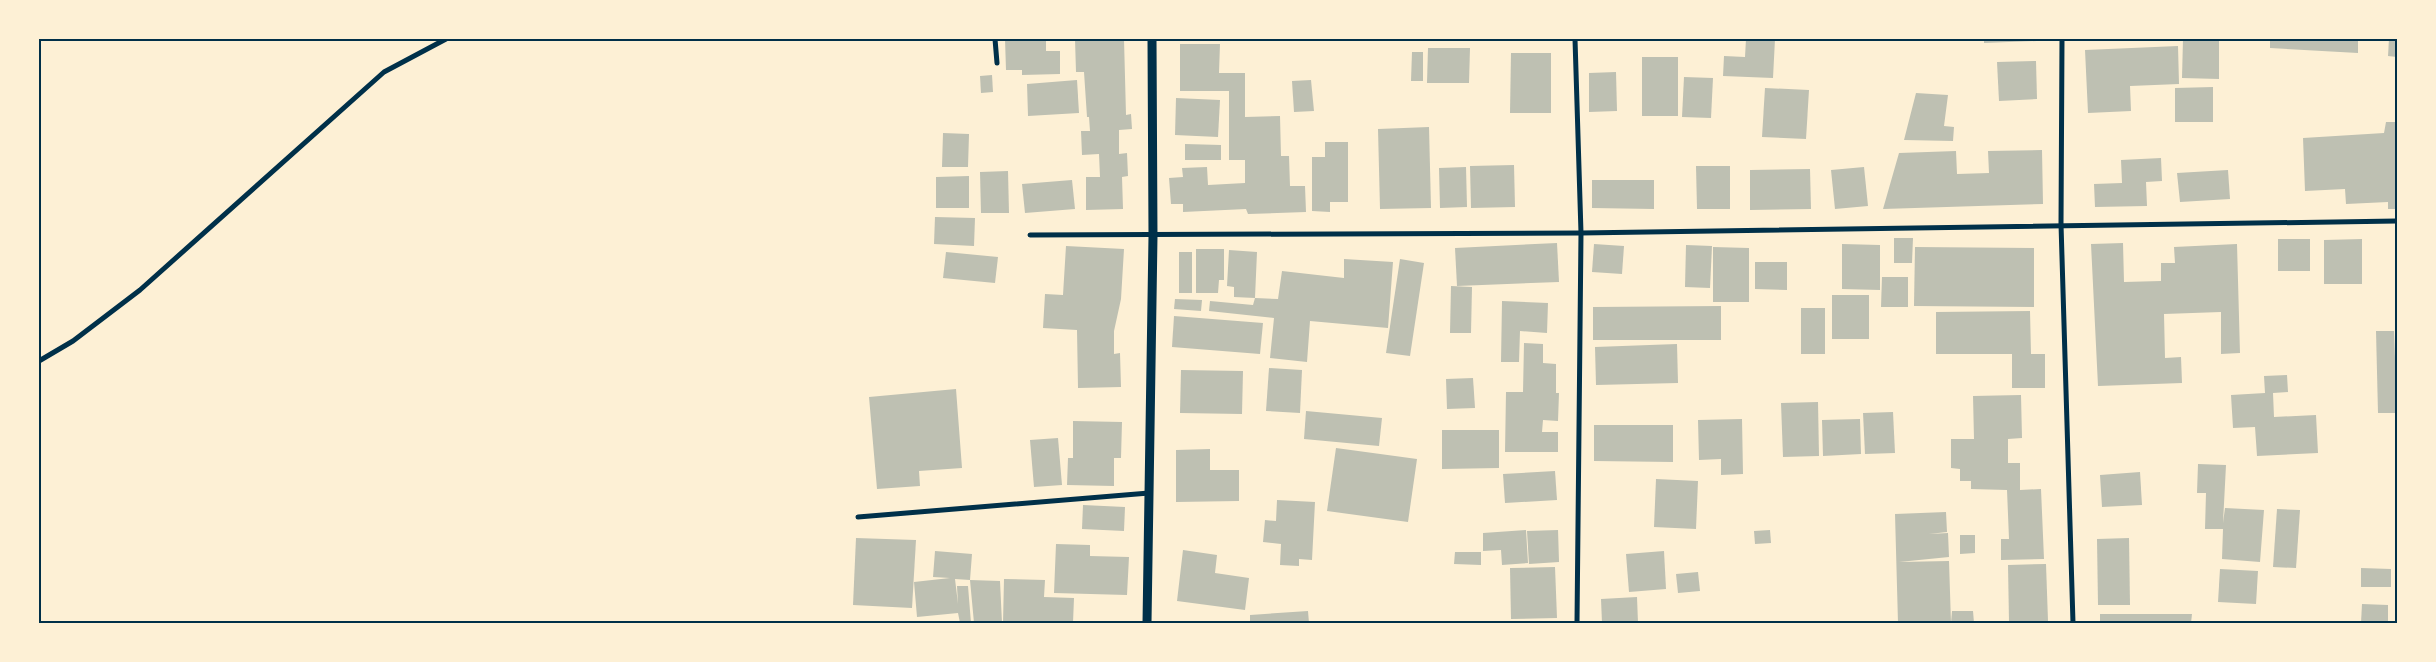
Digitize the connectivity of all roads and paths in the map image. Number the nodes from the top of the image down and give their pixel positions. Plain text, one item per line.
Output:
1 (446, 39) edge
2 (995, 39) edge
3 (1152, 39) edge
4 (1575, 39) edge
5 (2062, 39) edge
6 (996, 63) dead end
7 (2397, 221) edge
8 (2061, 224) junction
9 (1581, 233) junction
10 (1030, 235) dead end
11 (1153, 236) junction
12 (39, 361) edge
13 (1149, 493) junction
14 (858, 516) dead end
15 (1147, 623) edge
16 (1577, 623) edge
17 (2072, 623) edge

1 - 12 street
2 - 6 street
3 - 11 street
4 - 9 street
5 - 8 street
7 - 8 street
8 - 9 street
8 - 17 street
9 - 11 street
9 - 16 street
10 - 11 street
11 - 13 street
13 - 14 street
13 - 15 street

